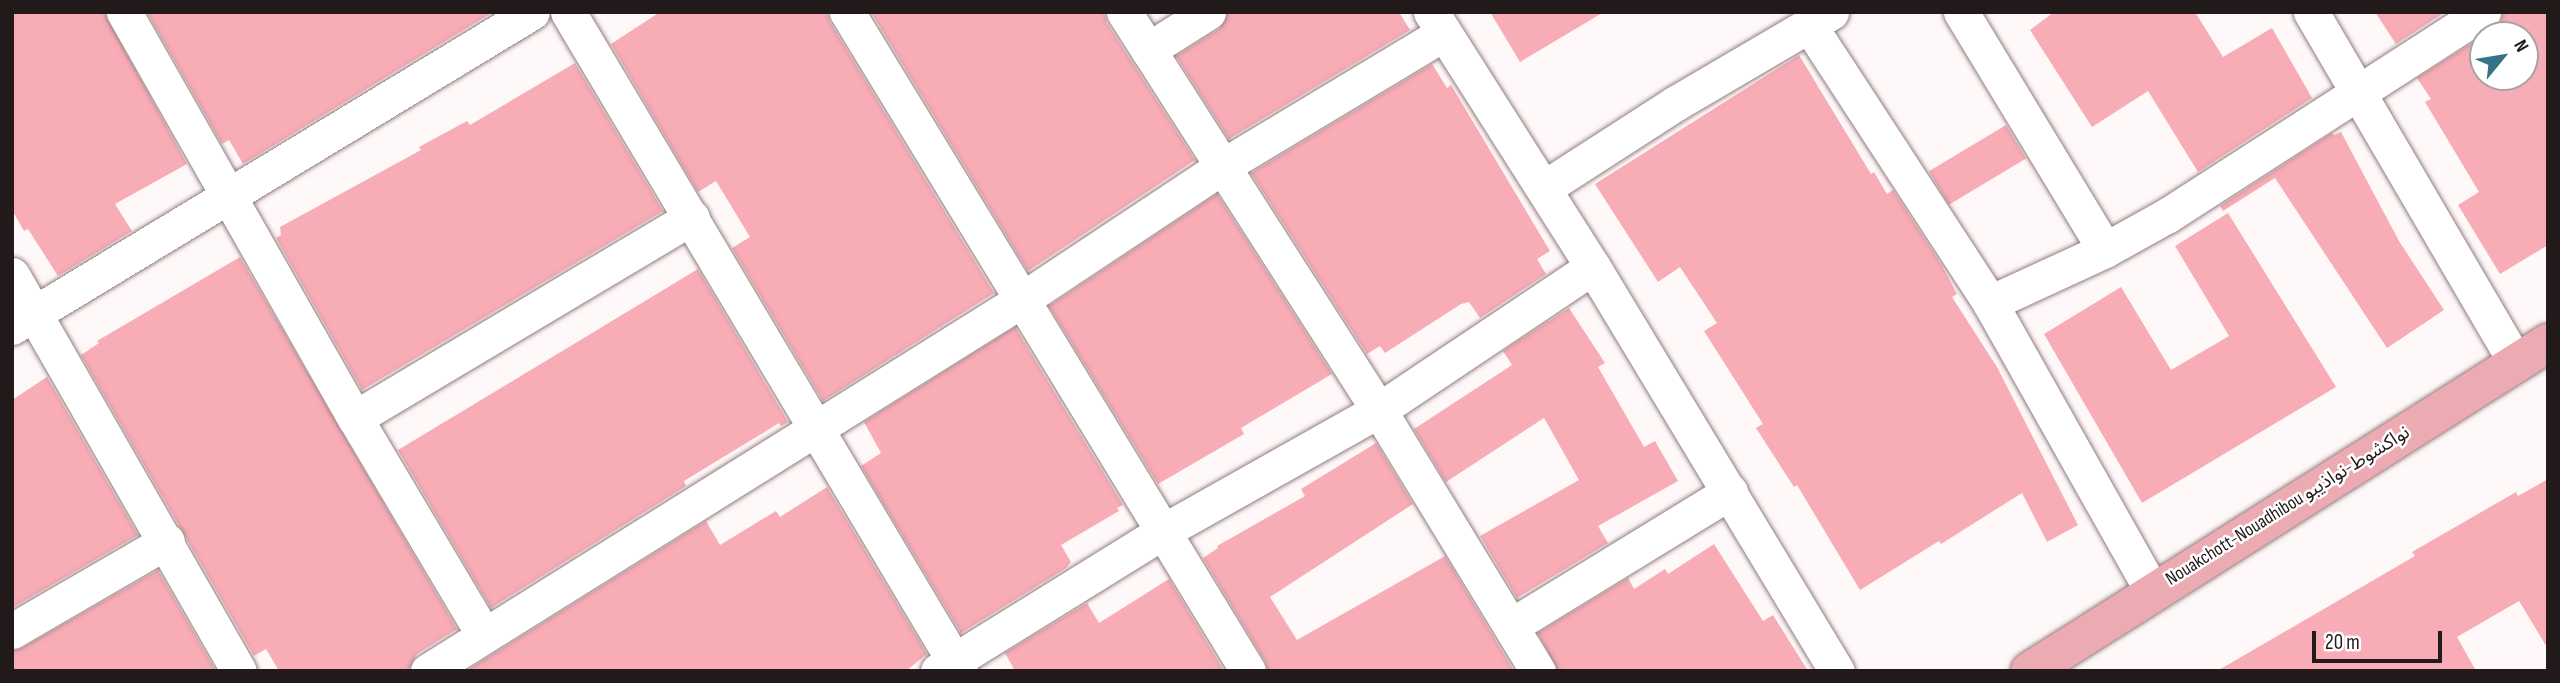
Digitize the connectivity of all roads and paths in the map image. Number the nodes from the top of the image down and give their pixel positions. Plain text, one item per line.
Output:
1 (124, 12) edge
2 (532, 12) edge
3 (568, 12) edge
4 (847, 12) edge
5 (1124, 12) edge
6 (1208, 12) edge
7 (1961, 12) edge
8 (2311, 12) edge
9 (2483, 12) edge
10 (1820, 18) edge
11 (1438, 22) edge
12 (1148, 50) junction
13 (2357, 92) junction
14 (1223, 166) junction
15 (1544, 188) junction
16 (226, 195) junction
17 (692, 217) junction
18 (2105, 250) junction
19 (1593, 267) junction
20 (12, 275) edge
21 (1023, 299) junction
22 (1990, 303) junction
23 (23, 321) edge
24 (2532, 353) edge
25 (1379, 410) junction
26 (355, 418) junction
27 (817, 428) junction
28 (1730, 492) junction
29 (1164, 531) junction
30 (167, 541) junction
31 (2152, 591) junction
32 (1511, 626) junction
33 (12, 631) edge
34 (484, 635) junction
35 (950, 668) edge
36 (239, 671) edge
37 (428, 671) edge
38 (1248, 671) edge
39 (1538, 671) edge
40 (1838, 671) edge
41 (2030, 671) edge

1 - 16 street
2 - 16 street
3 - 17 street
4 - 21 street
5 - 12 street
6 - 12 street
7 - 18 street
8 - 13 street
9 - 13 street
10 - 15 street
10 - 22 street
11 - 14 street
11 - 15 street
12 - 14 street
13 - 18 street
13 - 24 street
14 - 21 street
14 - 25 street
15 - 19 street
16 - 23 street
16 - 26 street
17 - 26 street
17 - 27 street
18 - 22 street
19 - 25 street
19 - 28 street
20 - 23 street
21 - 27 street
21 - 29 street
22 - 31 street
23 - 30 street
24 - 31 highway, Nouakchott-Nouadhibou نواكشوط-نواذيبو
25 - 29 street
25 - 32 street
26 - 34 street
27 - 34 street
27 - 35 street
28 - 32 street
28 - 40 street
29 - 35 street
29 - 38 street
30 - 33 street
30 - 36 street
31 - 41 highway, Nouakchott-Nouadhibou نواكشوط-نواذيبو
32 - 39 street
34 - 37 street

